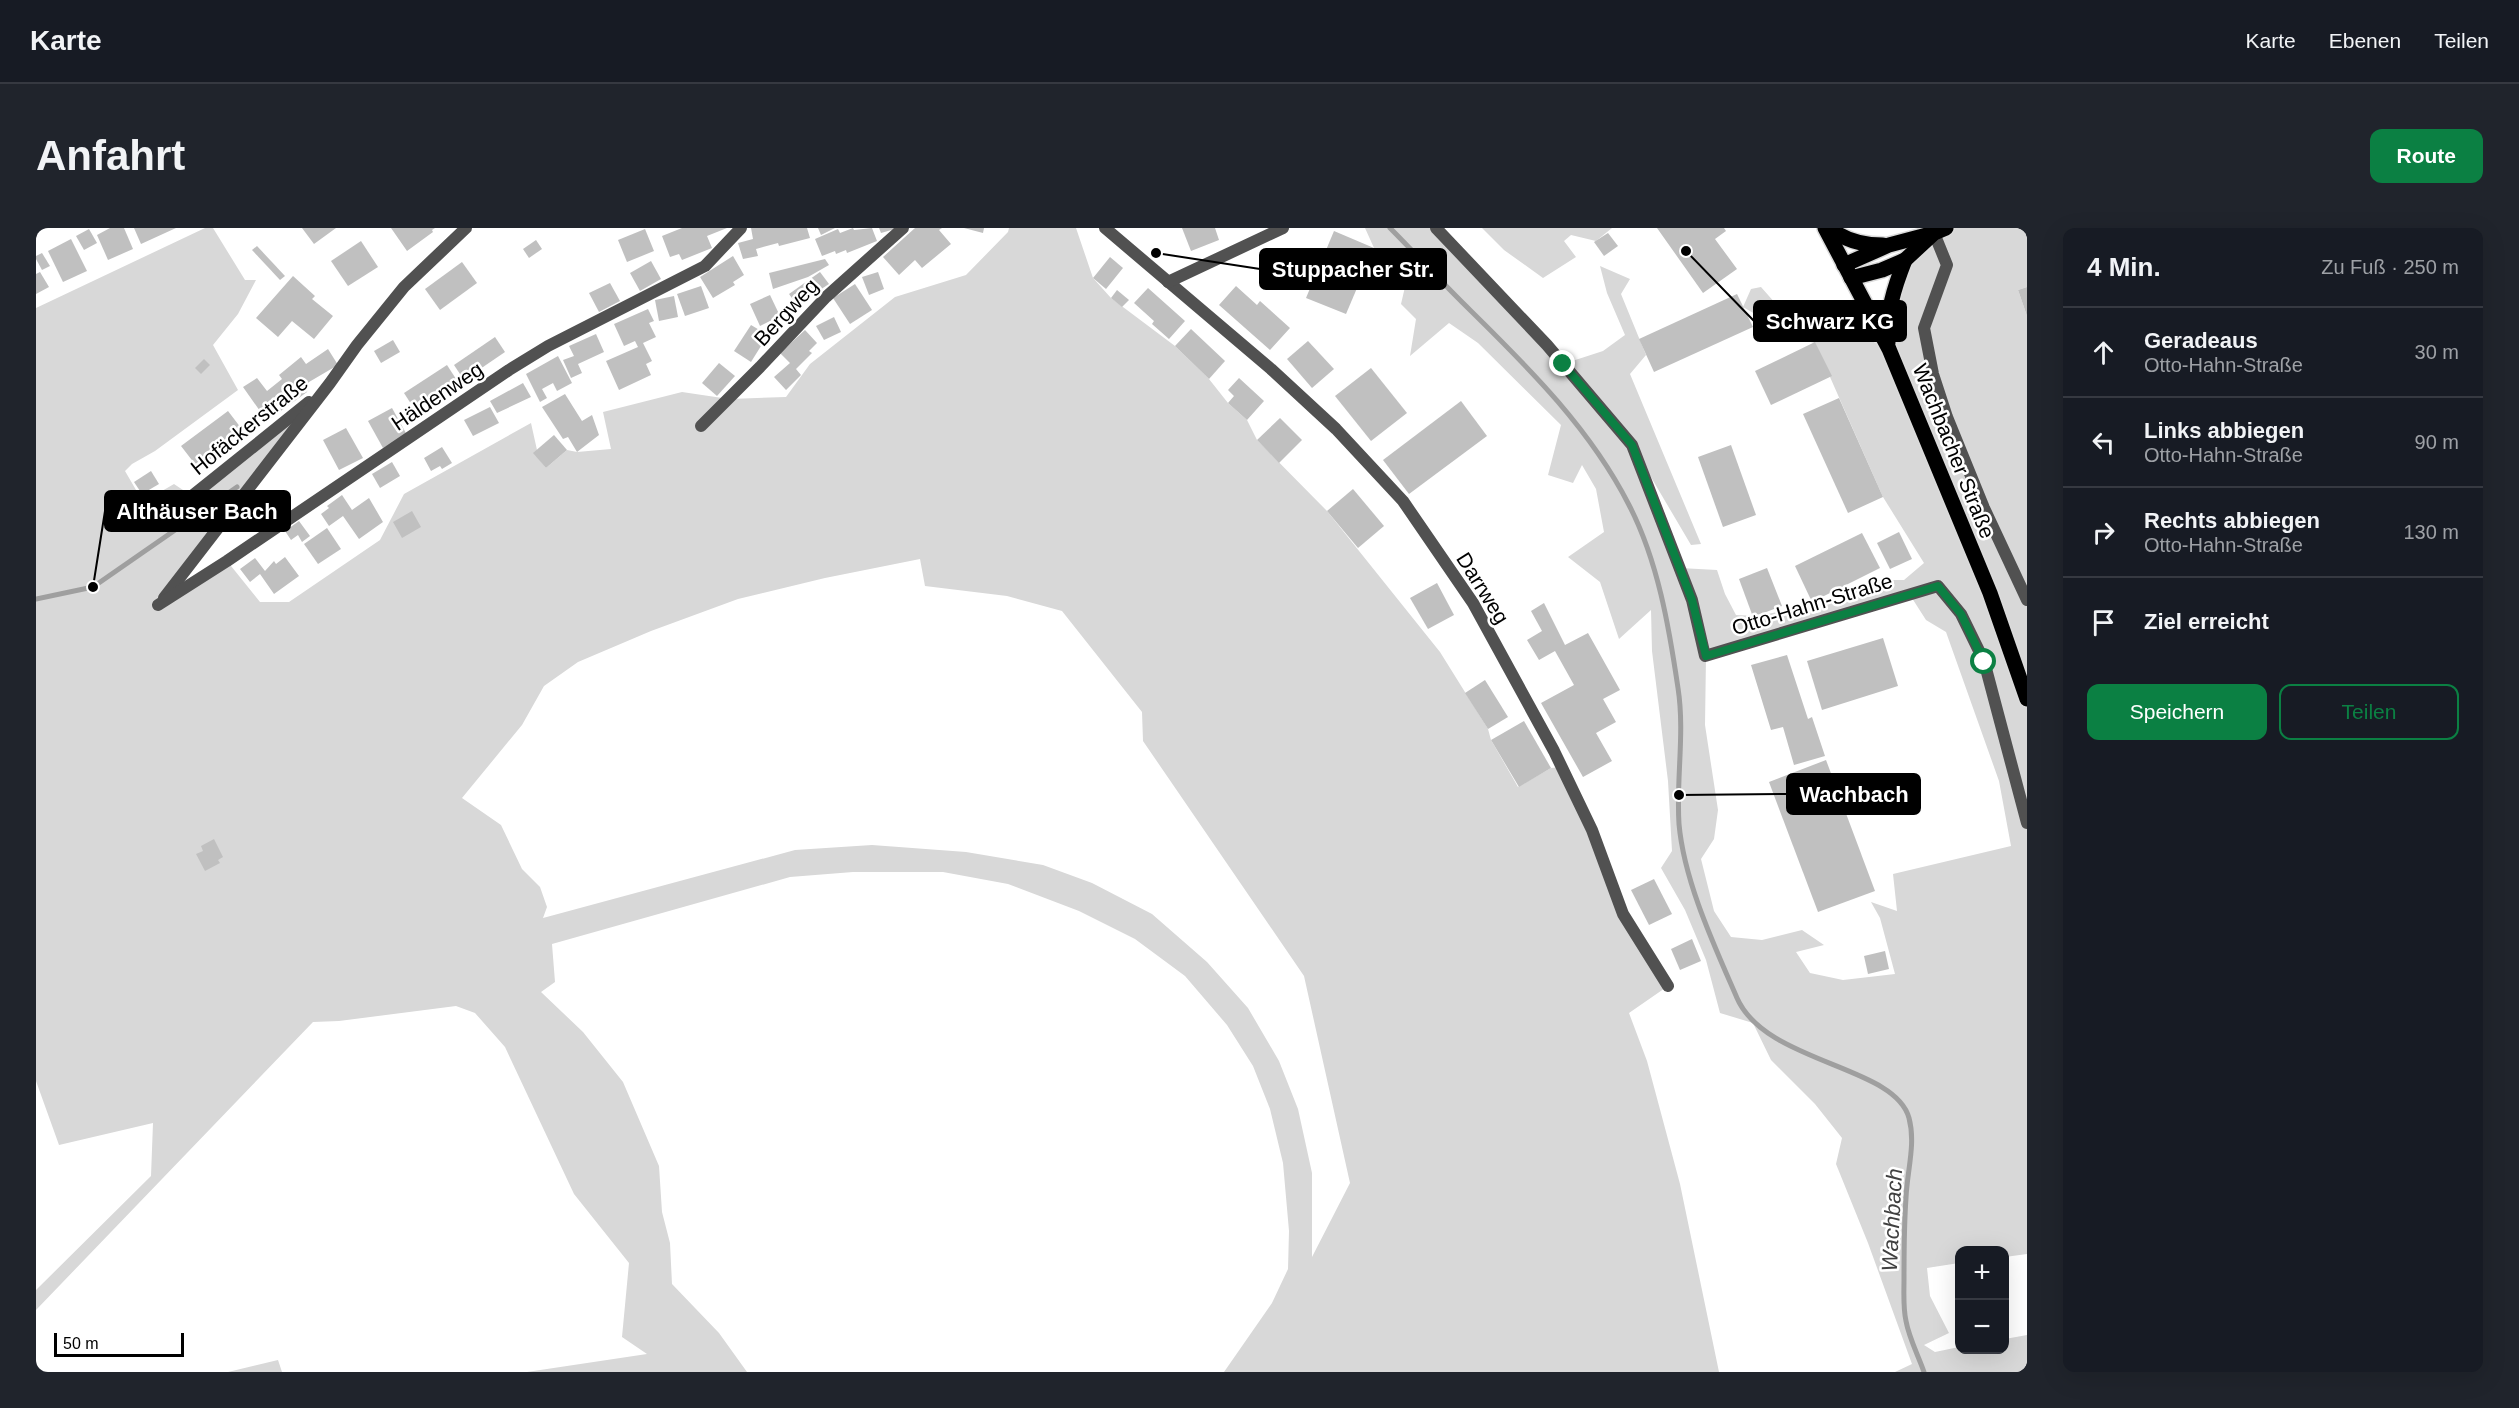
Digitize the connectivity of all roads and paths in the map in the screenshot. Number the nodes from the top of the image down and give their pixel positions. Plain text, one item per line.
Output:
1 (466, 228) edge
2 (741, 228) edge
3 (903, 228) edge
4 (1105, 228) edge
5 (1283, 228) edge
6 (1436, 228) edge
7 (1825, 228) edge
8 (1830, 228) edge
9 (1936, 230) edge
10 (1889, 245) junction
11 (1905, 260) junction
12 (1847, 271) junction
13 (1168, 282) junction
14 (1889, 349) junction
15 (330, 384) junction
16 (701, 426) dead end
17 (192, 496) dead end
18 (2027, 600) edge
19 (158, 605) joint
20 (2027, 699) edge
21 (2027, 823) edge
22 (1668, 986) dead end

1 - 15 street, Hofäckerstraße
2 - 19 street, Häldenweg
3 - 16 street, Bergweg
4 - 13 street, Darrweg
5 - 13 street
6 - 21 street, Otto-Hahn-Straße
7 - 12 main road, Wachbacher Straße
8 - 10 main road
9 - 10 main road
9 - 11 main road
9 - 18 street
10 - 12 main road
11 - 12 main road
11 - 14 main road
12 - 14 main road, Wachbacher Straße
13 - 22 street, Darrweg
14 - 20 main road, Wachbacher Straße
15 - 17 street, Hofäckerstraße
15 - 19 street, Hofäckerstraße

